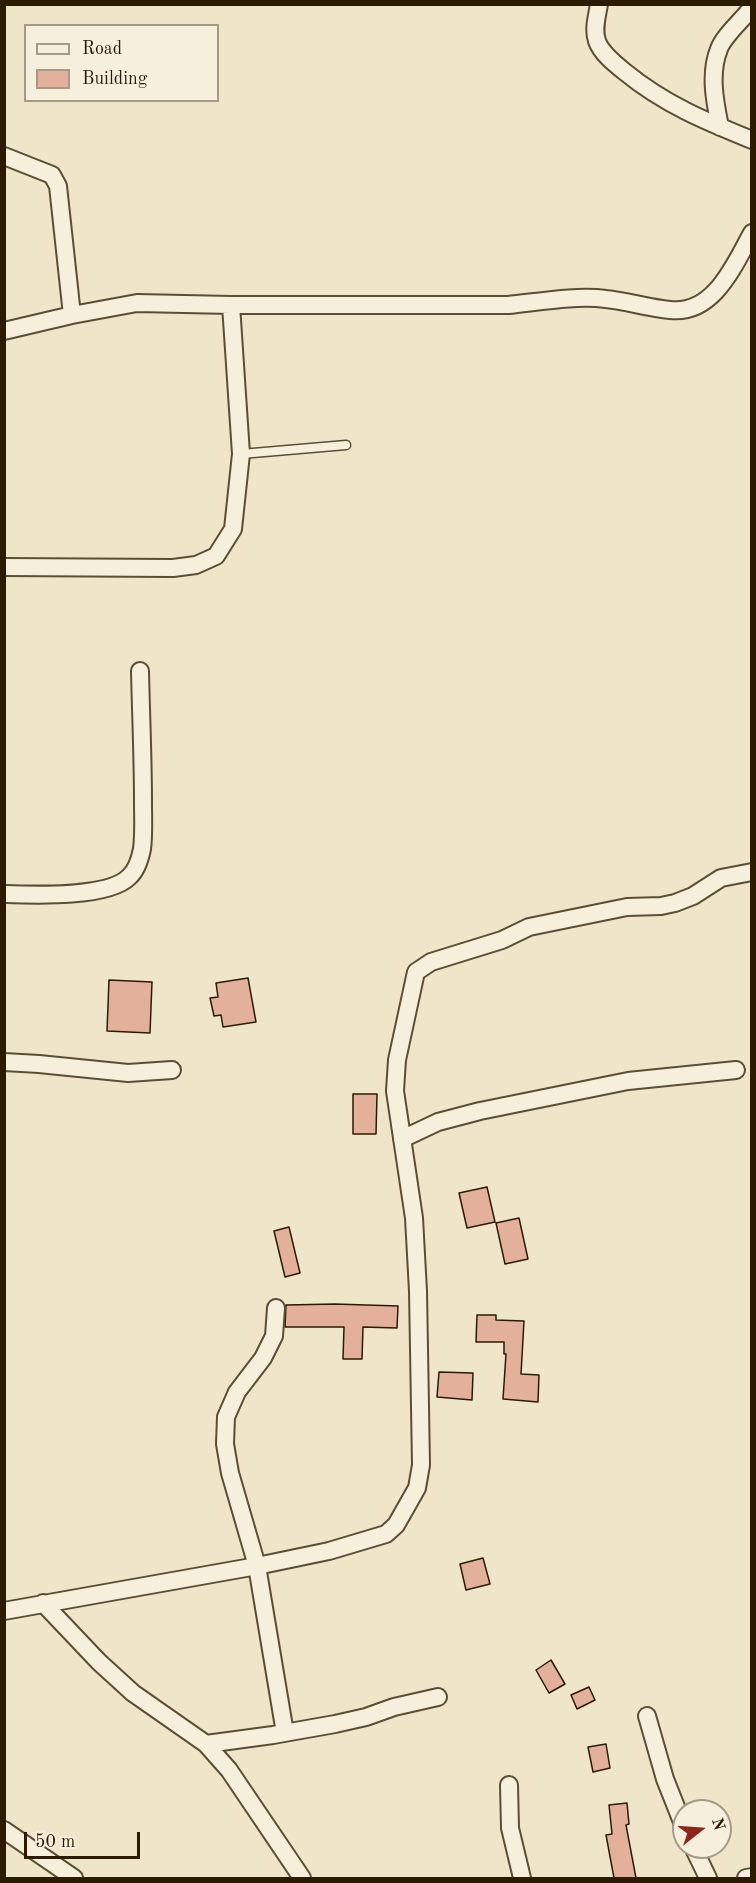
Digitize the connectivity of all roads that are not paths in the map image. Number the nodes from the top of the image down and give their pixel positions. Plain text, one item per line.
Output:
1 (599, 4) edge
2 (748, 12) dead end
3 (720, 127) junction
4 (752, 140) edge
5 (4, 156) edge
6 (752, 233) edge
7 (231, 305) junction
8 (72, 315) junction
9 (4, 331) edge
10 (346, 445) dead end
11 (241, 454) junction
12 (4, 567) edge
13 (140, 671) dead end
14 (752, 872) edge
15 (4, 894) edge
16 (4, 1062) edge
17 (172, 1070) dead end
18 (736, 1070) dead end
19 (402, 1139) junction
20 (276, 1308) dead end
21 (258, 1566) junction
22 (43, 1603) junction
23 (4, 1611) edge
24 (438, 1697) dead end
25 (646, 1716) dead end
26 (285, 1733) junction
27 (206, 1744) junction
28 (508, 1785) dead end
29 (673, 1799) edge
30 (4, 1830) edge
31 (699, 1859) edge
32 (752, 1877) edge
33 (74, 1878) edge
34 (302, 1878) edge
35 (522, 1878) edge
36 (708, 1878) edge
37 (746, 1878) edge

1 - 3 street
2 - 3 street
3 - 4 street
5 - 8 street
6 - 7 street
7 - 8 street
7 - 11 street
8 - 9 street
10 - 11 lane
11 - 12 street
13 - 15 street
14 - 19 street
16 - 17 street
18 - 19 street
19 - 21 street
20 - 21 street
21 - 22 street
21 - 26 street
22 - 23 street
22 - 27 street
24 - 26 street
25 - 29 street
26 - 27 street
27 - 34 street
28 - 35 street
30 - 33 street
31 - 36 street
32 - 37 street

